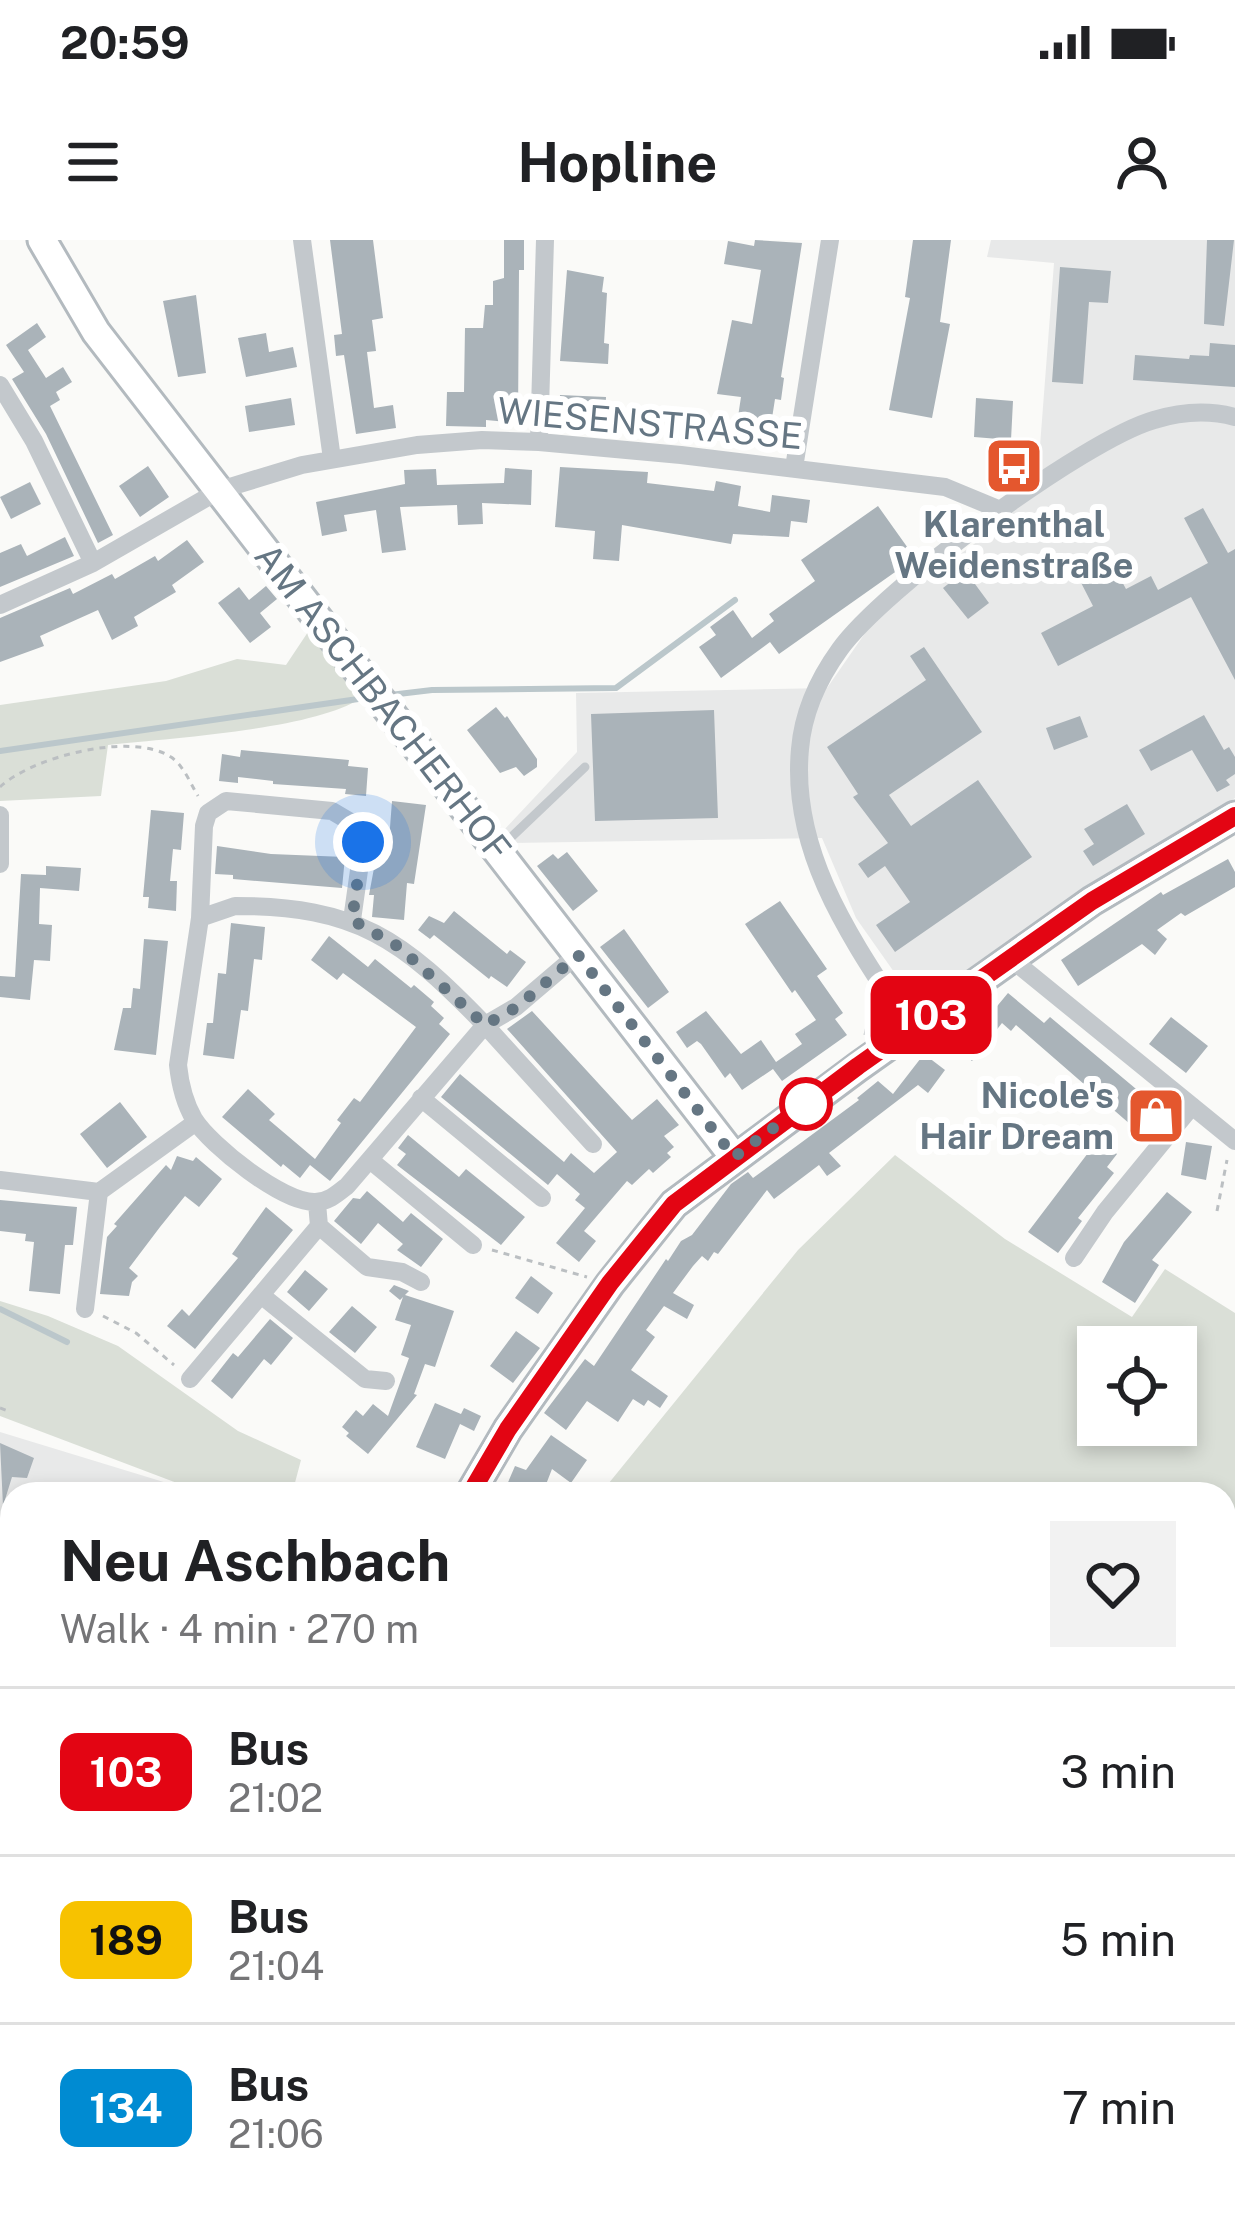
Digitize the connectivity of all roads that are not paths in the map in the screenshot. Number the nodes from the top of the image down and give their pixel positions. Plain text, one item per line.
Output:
1 (42, 240) edge
2 (302, 240) edge
3 (545, 240) edge
4 (830, 240) edge
5 (0, 385) edge
6 (1235, 417) edge
7 (539, 442) junction
8 (332, 459) junction
9 (794, 468) junction
10 (220, 490) junction
11 (1003, 512) junction
12 (93, 563) junction
13 (0, 605) edge
14 (585, 767) dead end
15 (1235, 816) edge
16 (0, 819) edge
17 (1, 837) edge
18 (497, 850) junction
19 (0, 865) edge
20 (200, 918) junction
21 (352, 920) junction
22 (578, 955) junction
23 (1010, 958) junction
24 (485, 1025) junction
25 (911, 1030) junction
26 (421, 1098) junction
27 (1192, 1106) junction
28 (196, 1122) junction
29 (1233, 1140) edge
30 (593, 1144) dead end
31 (734, 1157) junction
32 (370, 1160) junction
33 (0, 1180) edge
34 (99, 1192) junction
35 (542, 1198) dead end
36 (317, 1202) junction
37 (319, 1226) junction
38 (473, 1245) road end
39 (1074, 1258) dead end
40 (421, 1282) dead end
41 (261, 1295) junction
42 (85, 1309) road end
43 (190, 1379) road end
44 (386, 1381) dead end
45 (477, 1482) edge

1 - 10 street, AM ASCHBACHERHOF
2 - 8 street
3 - 7 street
4 - 9 street
5 - 12 street
6 - 11 street
7 - 8 street, WIESENSTRASSE
7 - 9 street, WIESENSTRASSE
8 - 10 street, WIESENSTRASSE
9 - 11 street, WIESENSTRASSE
10 - 12 street, WIESENSTRASSE
10 - 18 street, AM ASCHBACHERHOF
11 - 25 street
12 - 13 street, WIESENSTRASSE
14 - 18 lane
15 - 23 street
16 - 17 street
17 - 19 street
18 - 22 street, AM ASCHBACHERHOF
20 - 21 street
20 - 21 street
20 - 28 street
21 - 24 street
22 - 24 street
22 - 31 street, AM ASCHBACHERHOF
23 - 25 street
23 - 27 street
24 - 26 street
24 - 30 street
25 - 31 street
26 - 32 street
26 - 35 street
27 - 29 street
27 - 39 street
28 - 34 street
28 - 36 street
31 - 45 street
32 - 36 street
32 - 38 street
33 - 34 street
34 - 42 street
36 - 37 street
37 - 40 street
37 - 41 street
41 - 43 street
41 - 44 street

